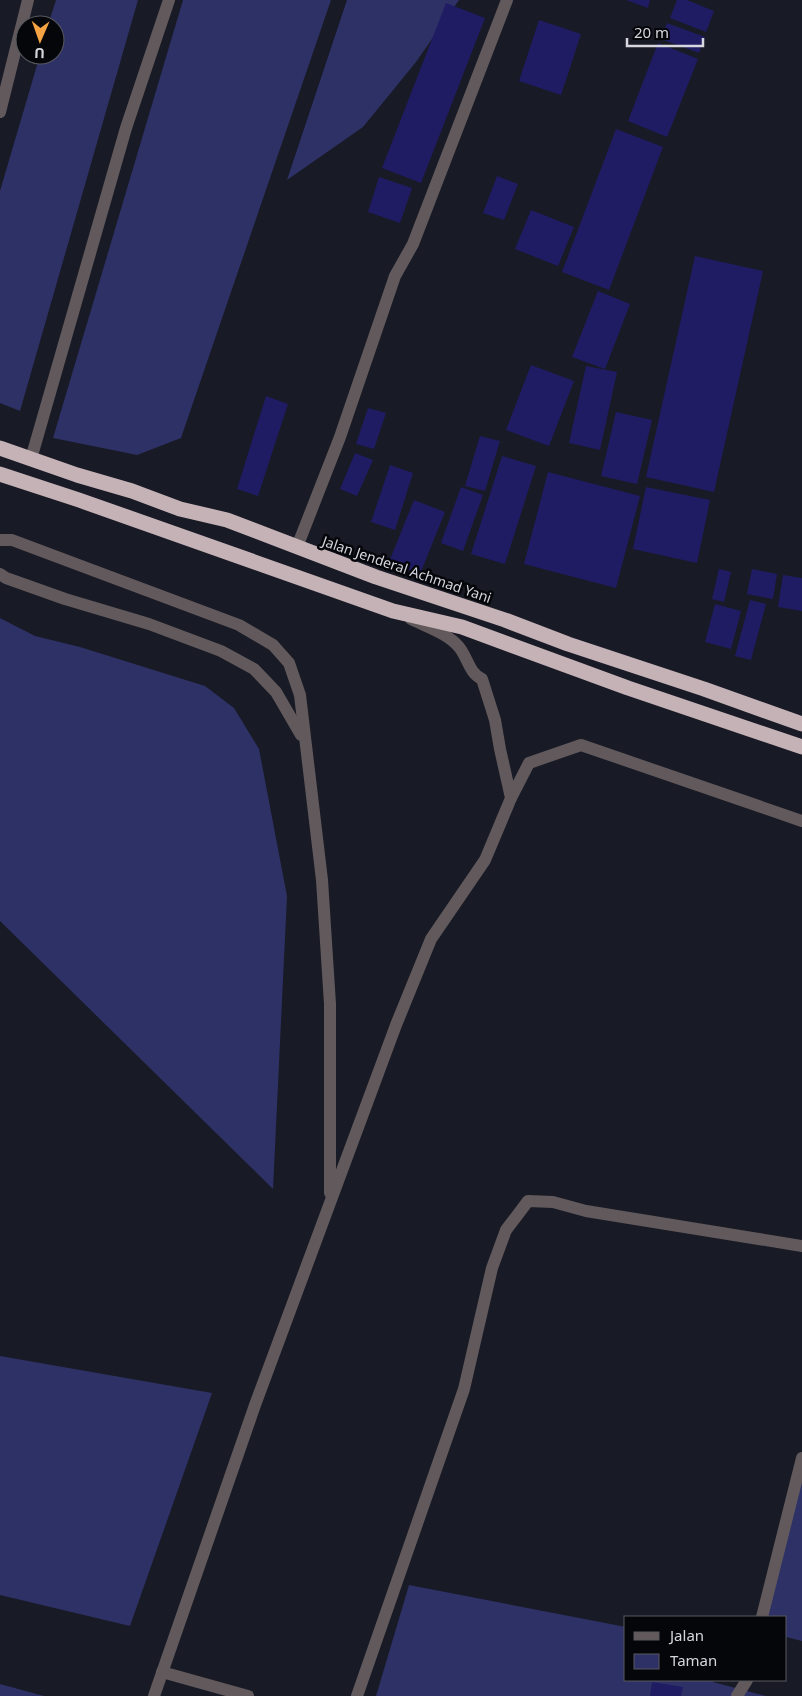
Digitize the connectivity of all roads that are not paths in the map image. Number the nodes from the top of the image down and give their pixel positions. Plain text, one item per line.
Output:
1 (28, 0) edge
2 (168, 0) edge
3 (507, 0) edge
4 (0, 112) edge
5 (0, 448) edge
6 (31, 459) junction
7 (0, 474) edge
8 (0, 540) edge
9 (297, 547) junction
10 (0, 574) edge
11 (393, 610) junction
12 (802, 724) edge
13 (304, 739) junction
14 (802, 747) edge
15 (511, 798) junction
16 (802, 821) edge
17 (330, 1201) junction
18 (802, 1246) edge
19 (802, 1458) edge
20 (762, 1616) edge
21 (162, 1672) junction
22 (746, 1681) edge
23 (154, 1696) edge
24 (248, 1696) edge
25 (357, 1696) edge
26 (737, 1696) edge

1 - 4 street
2 - 6 street
3 - 9 street
5 - 6 highway, Jalan Jenderal Achmad Yani
6 - 9 highway, Jalan Jenderal Achmad Yani
7 - 11 highway
8 - 13 street
9 - 12 highway, Jalan Jenderal Achmad Yani
10 - 13 street
11 - 14 highway
11 - 15 street
13 - 17 street
15 - 16 street
15 - 17 street
17 - 21 street
18 - 25 street
19 - 20 street
21 - 23 street
21 - 24 street
22 - 26 street

